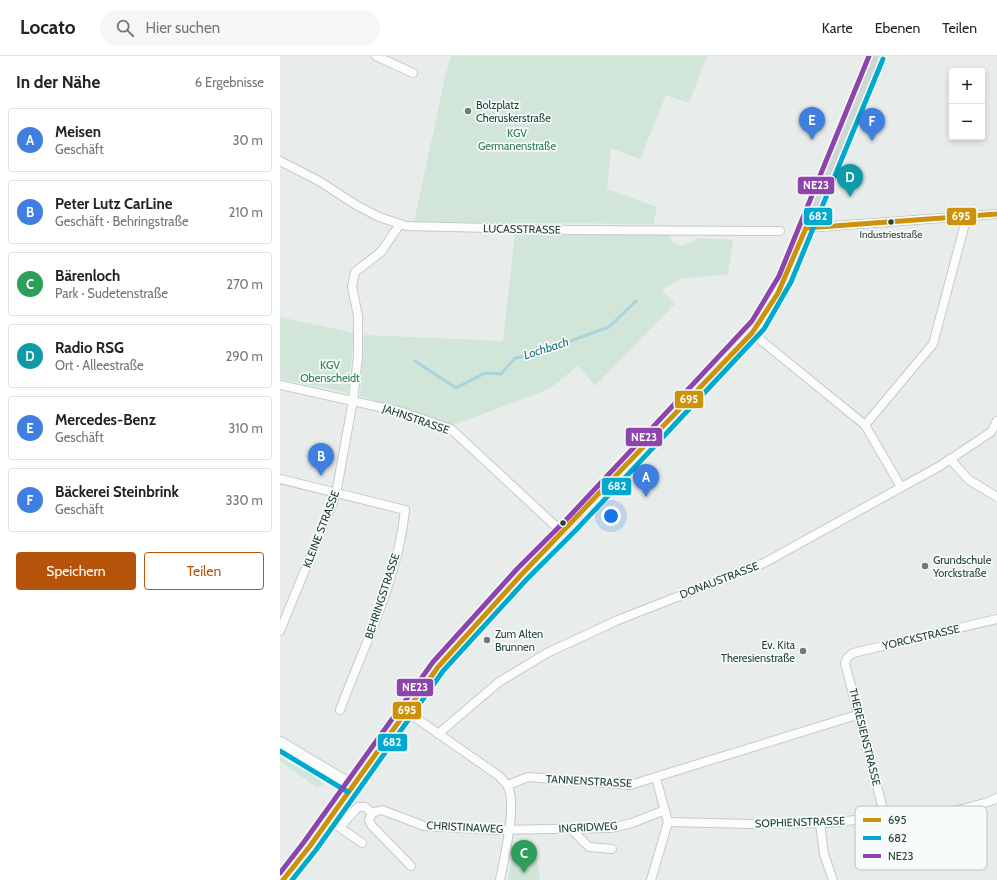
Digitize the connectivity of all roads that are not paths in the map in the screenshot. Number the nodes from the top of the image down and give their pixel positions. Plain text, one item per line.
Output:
1 (376, 56) edge
2 (876, 56) edge
3 (413, 73) dead end
4 (280, 161) edge
5 (997, 214) edge
6 (967, 216) junction
7 (400, 224) junction
8 (806, 228) junction
9 (780, 231) dead end
10 (752, 333) junction
11 (280, 385) edge
12 (353, 400) junction
13 (997, 421) edge
14 (865, 425) junction
15 (950, 459) junction
16 (280, 479) edge
17 (901, 487) junction
18 (336, 494) junction
19 (997, 497) edge
20 (563, 533) junction
21 (997, 619) edge
22 (280, 631) edge
23 (847, 658) joint
24 (340, 710) dead end
25 (406, 711) junction
26 (860, 714) junction
27 (438, 734) junction
28 (280, 743) edge
29 (656, 778) junction
30 (508, 785) junction
31 (352, 786) junction
32 (997, 798) edge
33 (882, 806) edge
34 (973, 806) edge
35 (665, 810) junction
36 (372, 813) junction
37 (329, 820) junction
38 (855, 820) edge
39 (668, 822) junction
40 (820, 823) junction
41 (340, 827) junction
42 (570, 828) junction
43 (509, 830) junction
44 (362, 843) dead end
45 (310, 846) junction
46 (612, 849) dead end
47 (411, 866) dead end
48 (283, 880) edge
49 (292, 880) edge
50 (500, 880) edge
51 (651, 880) edge
52 (833, 880) edge

1 - 3 street
2 - 8 main road
4 - 7 street, LUCASSTRASSE
5 - 6 street
6 - 8 street
6 - 14 street
7 - 9 street, LUCASSTRASSE
7 - 12 street, KLEINE STRASSE
8 - 10 main road
10 - 14 street
10 - 20 main road
11 - 12 street, JAHNSTRASSE
12 - 18 street, KLEINE STRASSE
12 - 20 street, JAHNSTRASSE
13 - 15 street, DONAUSTRASSE
14 - 17 street
15 - 17 street, DONAUSTRASSE
15 - 19 street
16 - 18 street, BEHRINGSTRASSE
17 - 27 street, DONAUSTRASSE
18 - 22 street, KLEINE STRASSE
18 - 24 street, BEHRINGSTRASSE
20 - 25 main road
21 - 23 street, YORCKSTRASSE
23 - 26 street, THERESIENSTRASSE
25 - 27 street
25 - 31 main road
26 - 29 street, TANNENSTRASSE
26 - 33 street, THERESIENSTRASSE
27 - 30 street
28 - 31 street
29 - 30 street, TANNENSTRASSE
29 - 35 street
30 - 43 street
31 - 37 main road
32 - 34 street, SOPHIENSTRASSE
35 - 39 street
35 - 42 street, INGRIDWEG
36 - 41 street, CHRISTINAWEG
36 - 43 street, CHRISTINAWEG
36 - 47 street
37 - 41 street
37 - 45 main road
38 - 40 street, SOPHIENSTRASSE
39 - 40 street, SOPHIENSTRASSE
39 - 51 street
40 - 52 street
41 - 44 street
42 - 43 street, INGRIDWEG
42 - 46 street
43 - 50 street
45 - 48 main road
45 - 49 main road

